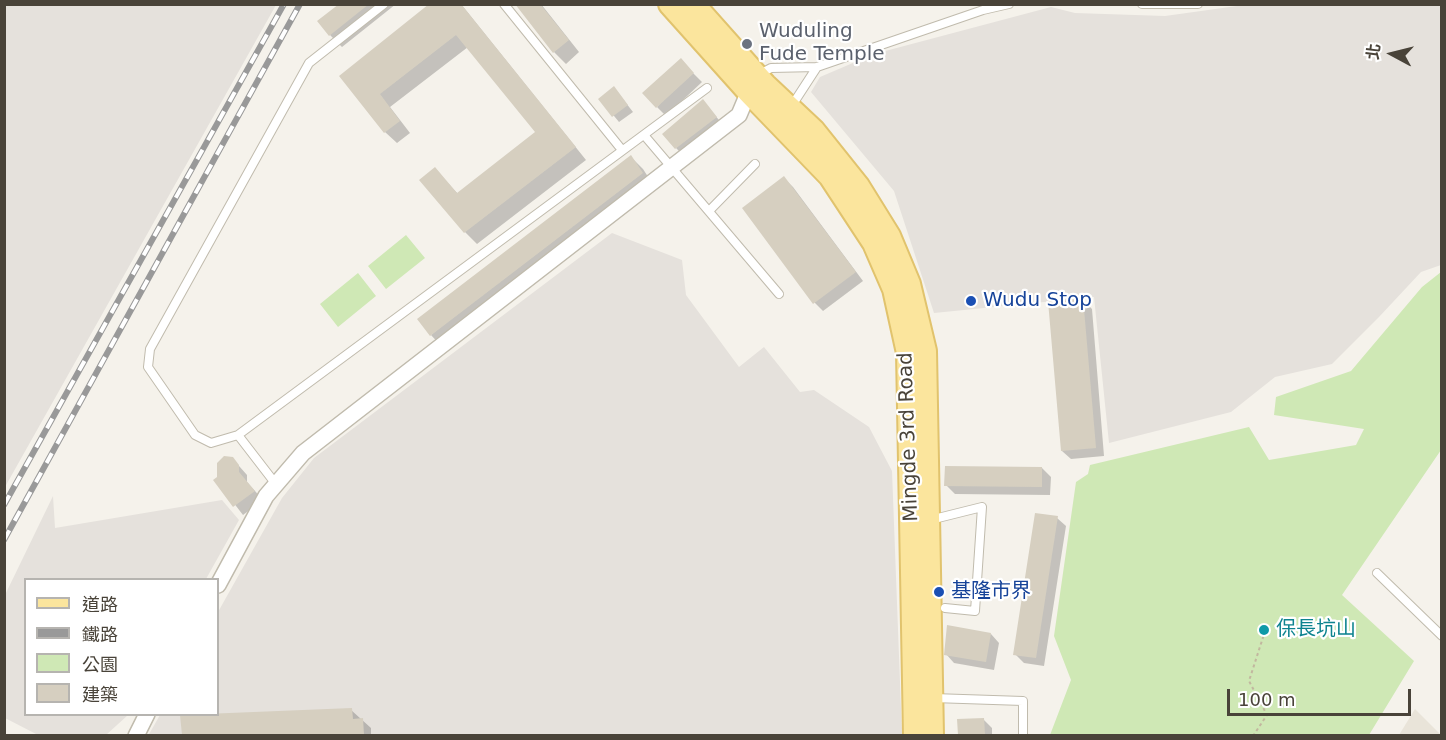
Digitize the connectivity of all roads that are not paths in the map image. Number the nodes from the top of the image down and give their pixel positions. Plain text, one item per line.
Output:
1 (384, 4) edge
2 (504, 4) edge
3 (670, 4) edge
4 (693, 4) edge
5 (1009, 4) edge
6 (1142, 4) edge
7 (1198, 4) edge
8 (817, 67) junction
9 (752, 83) junction
10 (707, 88) dead end
11 (781, 111) junction
12 (739, 116) junction
13 (644, 135) junction
14 (622, 150) junction
15 (755, 164) dead end
16 (671, 168) junction
17 (709, 211) junction
18 (779, 294) dead end
19 (238, 435) junction
20 (275, 483) junction
21 (921, 520) junction
22 (1377, 573) dead end
23 (219, 583) edge
24 (945, 608) dead end
25 (1442, 636) edge
26 (931, 698) junction
27 (146, 716) edge
28 (136, 735) edge
29 (915, 735) edge
30 (932, 735) edge
31 (1023, 735) edge

1 - 19 lane
2 - 14 lane
3 - 9 main road, Mingde 3rd Road
4 - 9 main road, Mingde 3rd Road
5 - 8 lane
6 - 7 lane
8 - 9 lane
8 - 11 lane
9 - 11 main road, Mingde 3rd Road
9 - 12 street
10 - 13 lane
11 - 12 street
11 - 21 main road, Mingde 3rd Road
12 - 16 street
13 - 14 lane
13 - 16 lane
14 - 19 lane
15 - 17 lane
16 - 17 lane
16 - 20 street
17 - 18 lane
19 - 20 lane
20 - 23 street
21 - 24 lane
21 - 26 main road, Mingde 3rd Road
21 - 29 main road, Mingde 3rd Road
22 - 25 lane
26 - 30 main road, Mingde 3rd Road
26 - 31 lane
27 - 28 street

